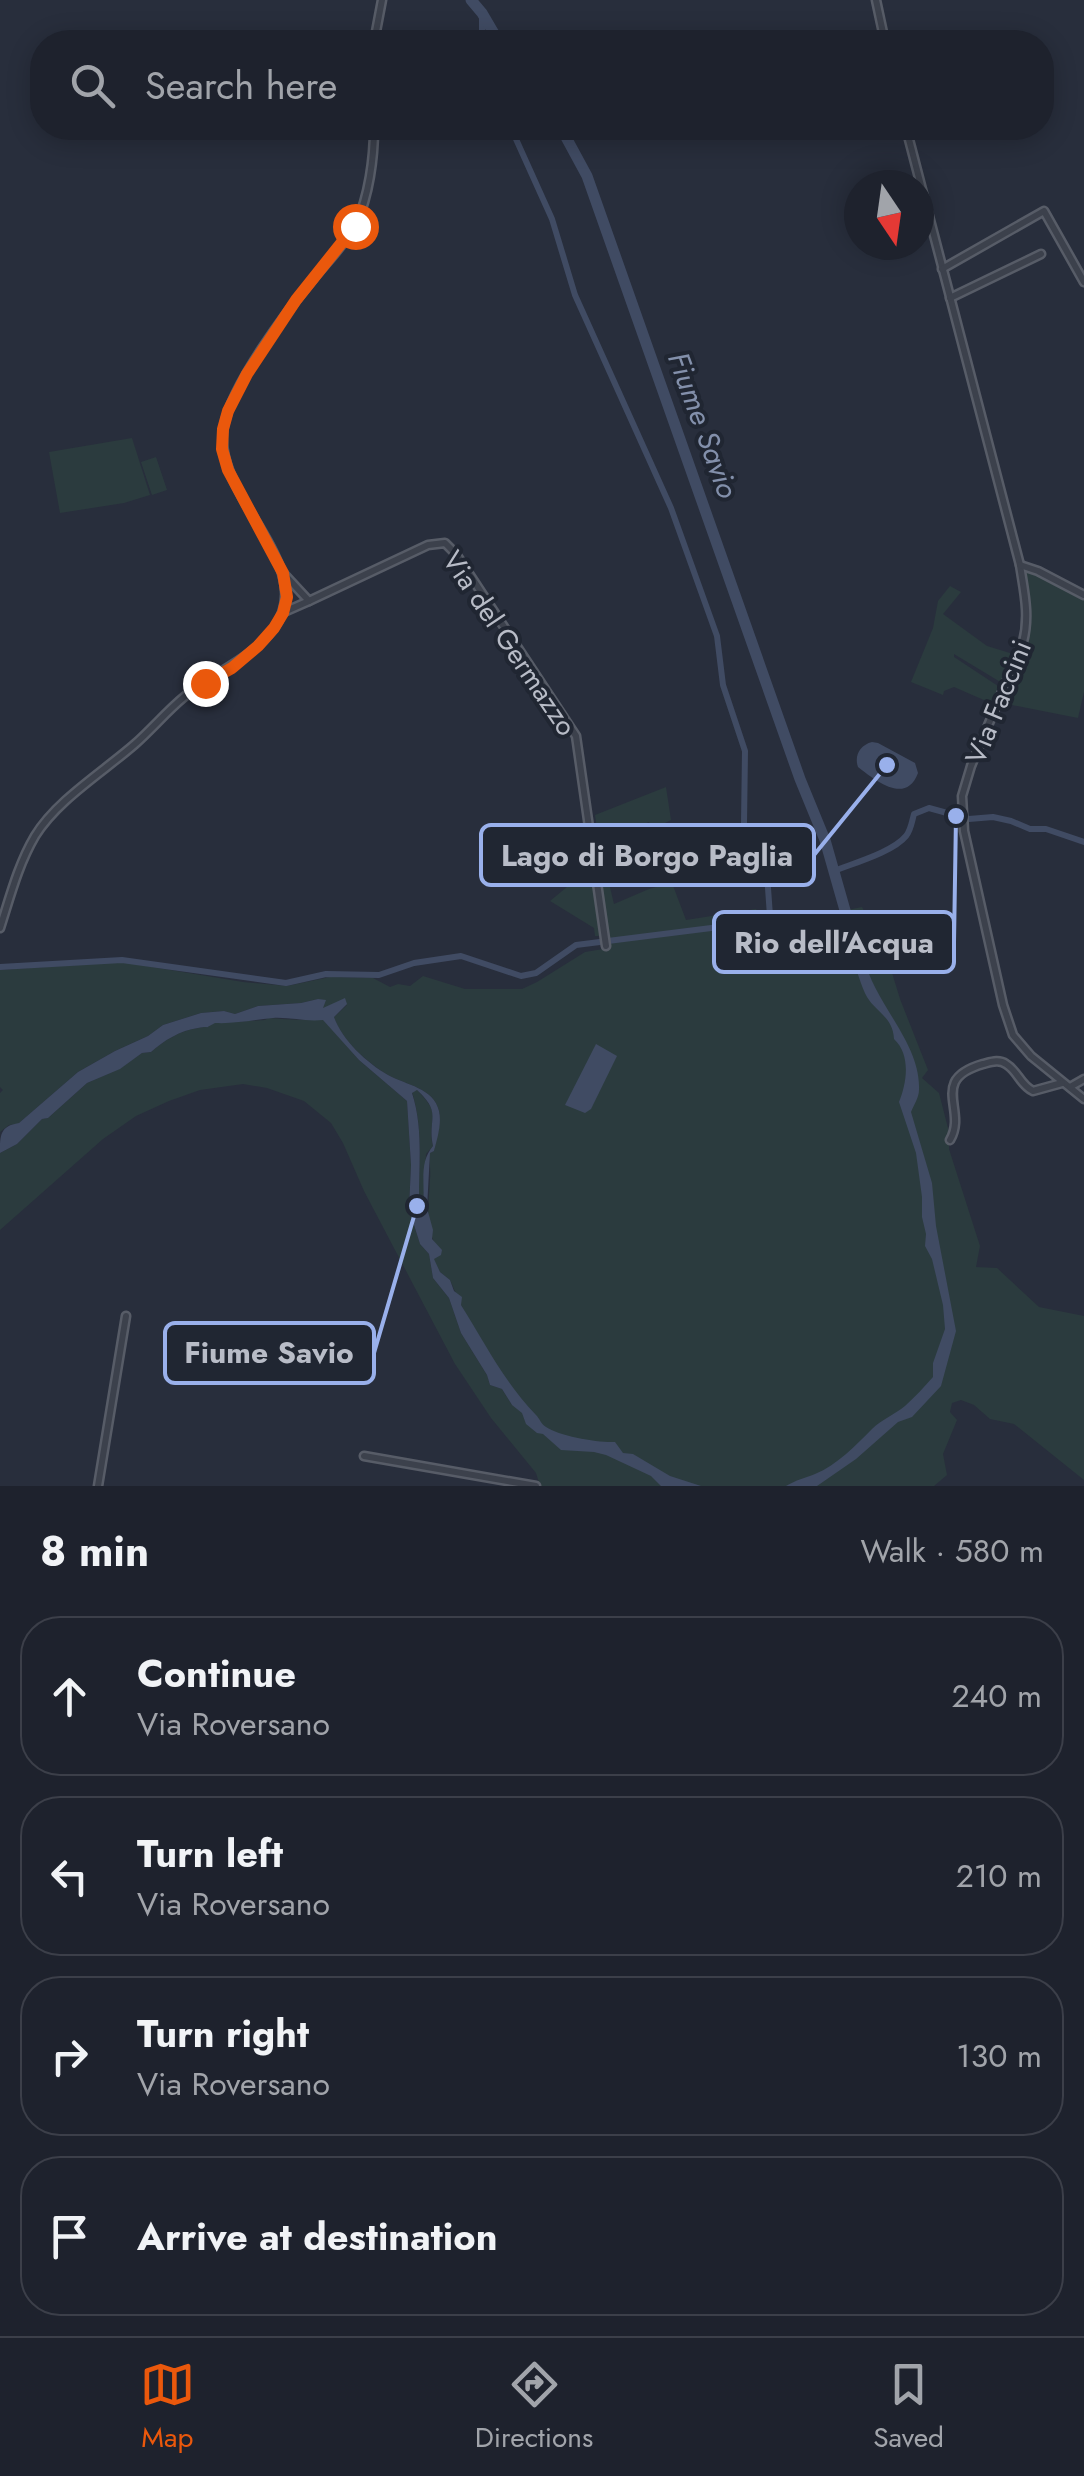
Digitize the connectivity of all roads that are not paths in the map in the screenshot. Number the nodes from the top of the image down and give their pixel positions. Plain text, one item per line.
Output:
1 (382, 0) edge
2 (876, 0) edge
3 (376, 30) edge
4 (882, 30) edge
5 (374, 140) edge
6 (909, 140) edge
7 (1040, 254) dead end
8 (942, 269) junction
9 (1084, 282) edge
10 (950, 298) junction
11 (1020, 564) junction
12 (283, 573) junction
13 (1084, 595) edge
14 (309, 601) junction
15 (283, 613) junction
16 (0, 928) edge
17 (606, 946) dead end
18 (1084, 1079) edge
19 (1066, 1085) junction
20 (1084, 1099) edge
21 (950, 1140) dead end
22 (126, 1316) dead end
23 (364, 1456) dead end
24 (98, 1486) edge
25 (536, 1486) edge

1 - 3 street
2 - 4 street
5 - 12 street
6 - 8 street, Via Faccini
7 - 10 street
8 - 9 street
8 - 10 street, Via Faccini
10 - 11 street, Via Faccini
11 - 13 street
11 - 19 street, Via Faccini
12 - 14 street
12 - 15 street
14 - 15 street, Via del Germazzo
14 - 17 street, Via del Germazzo
15 - 16 street
18 - 19 street
19 - 20 street, Via Faccini
19 - 21 street
22 - 24 street
23 - 25 street

